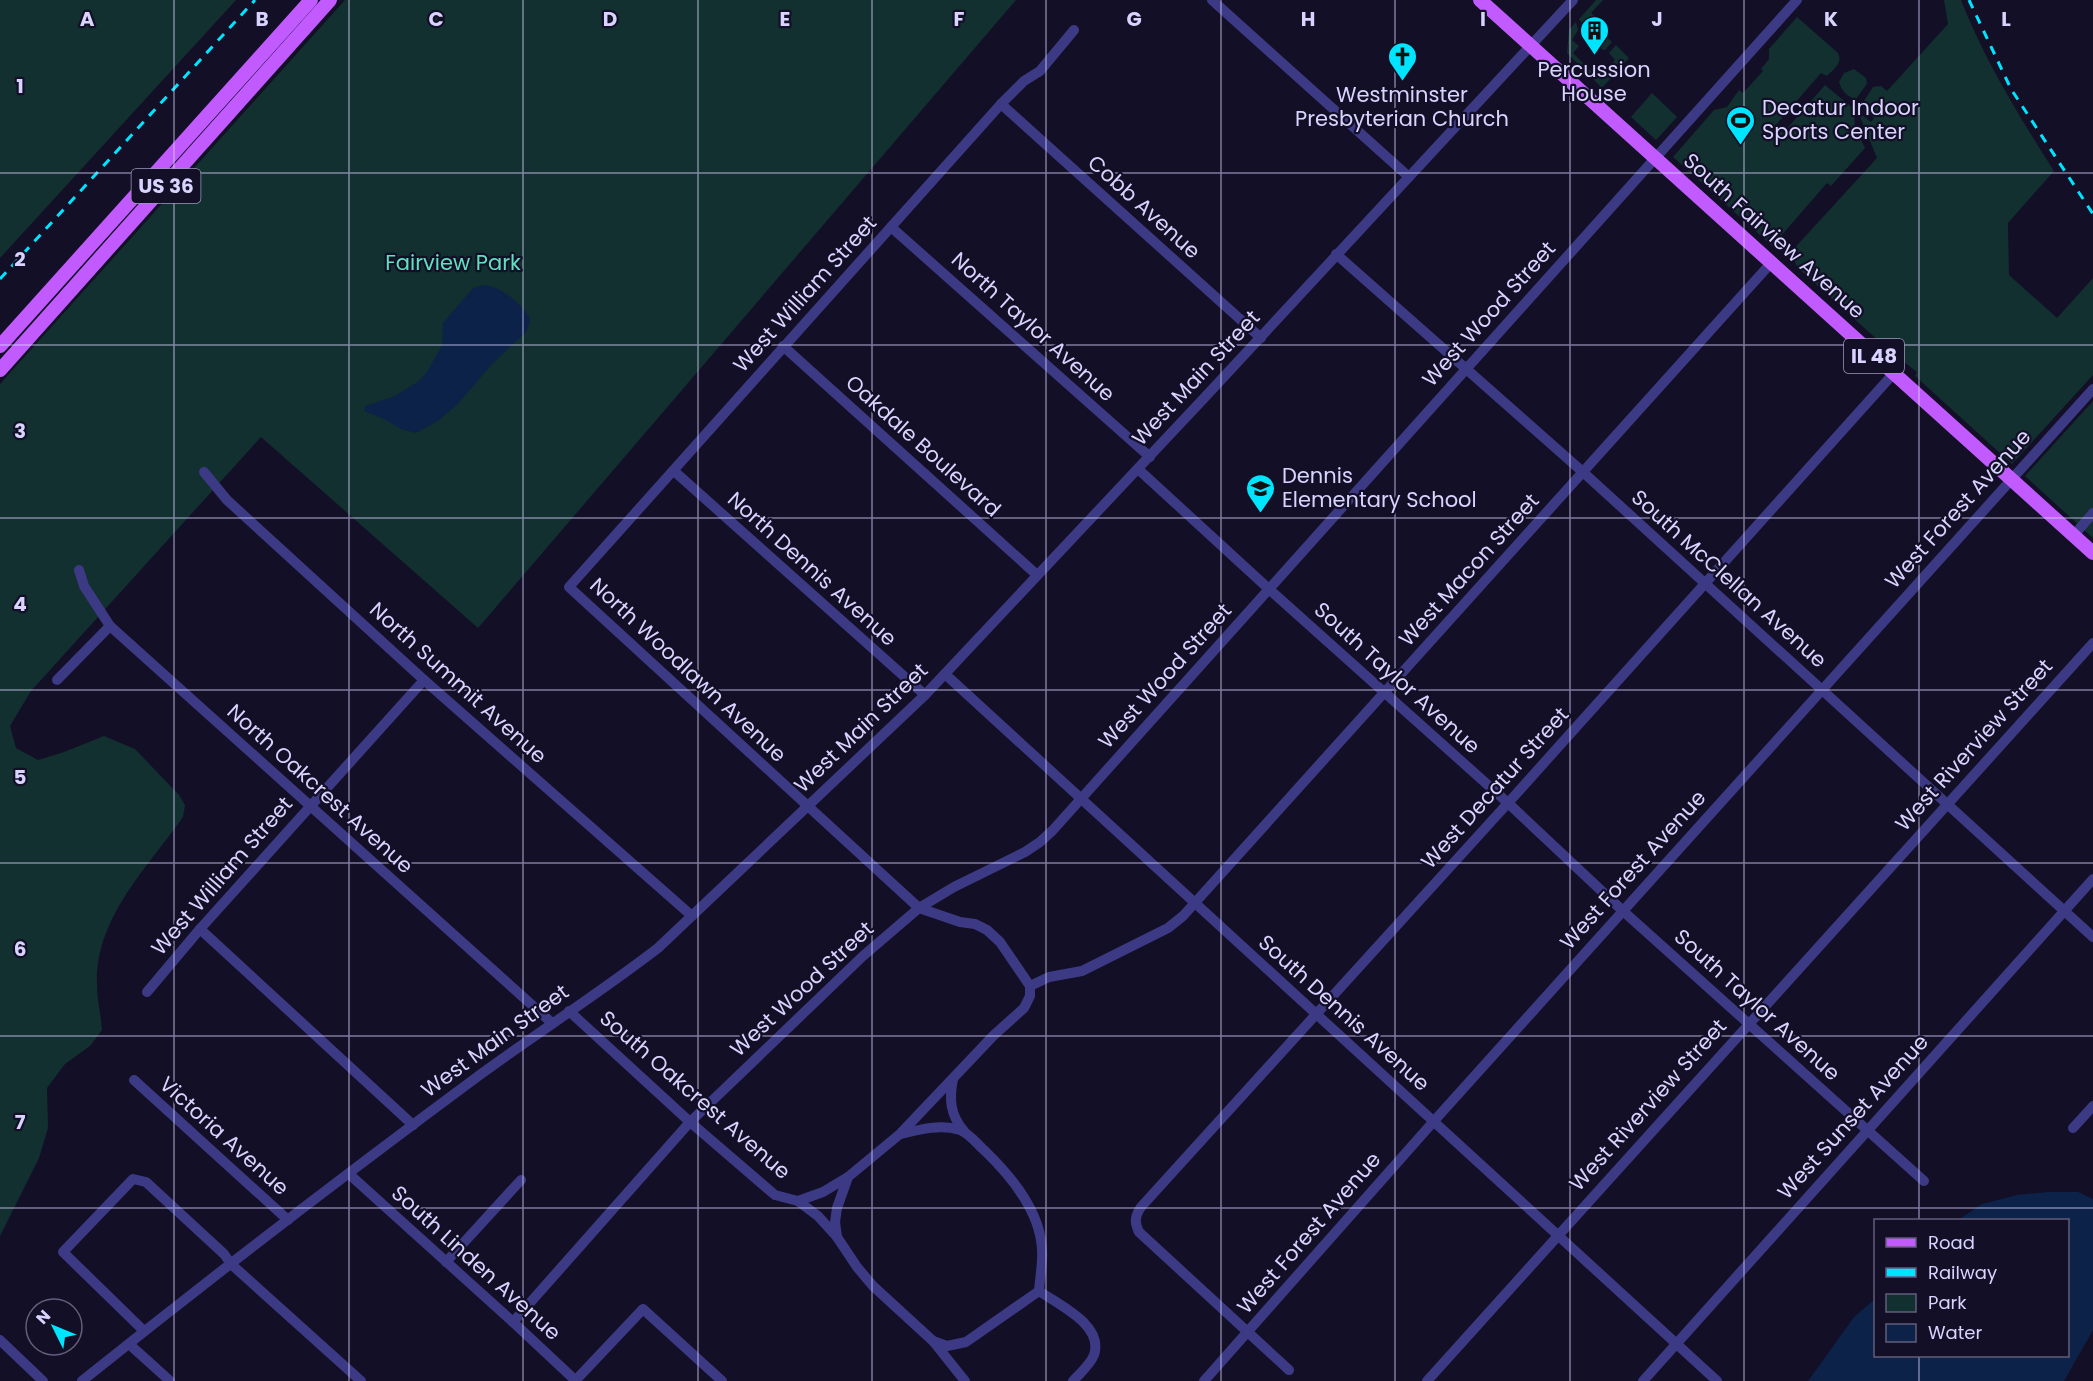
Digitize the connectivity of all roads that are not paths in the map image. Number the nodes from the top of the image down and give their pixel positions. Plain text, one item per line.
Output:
1 (311, 0) edge
2 (330, 0) edge
3 (1212, 0) edge
4 (1480, 0) edge
5 (1573, 0) edge
6 (1797, 0) edge
7 (1074, 30) dead end
8 (1530, 44) junction
9 (1001, 104) junction
10 (1656, 158) junction
11 (1409, 177) junction
12 (891, 227) junction
13 (1336, 254) junction
14 (1772, 262) junction
15 (1261, 338) junction
16 (0, 346) edge
17 (783, 346) junction
18 (1466, 369) junction
19 (0, 370) edge
20 (1894, 373) junction
21 (2093, 388) edge
22 (1150, 457) junction
23 (1138, 468) junction
24 (204, 471) dead end
25 (674, 471) junction
26 (1584, 472) junction
27 (2011, 479) junction
28 (2093, 513) edge
29 (2074, 535) junction
30 (2093, 553) edge
31 (79, 570) dead end
32 (1037, 575) junction
33 (1704, 584) junction
34 (568, 587) joint
35 (1270, 590) junction
36 (110, 626) junction
37 (2093, 643) edge
38 (945, 674) junction
39 (57, 680) dead end
40 (424, 680) junction
41 (1821, 689) junction
42 (1384, 692) junction
43 (925, 696) junction
44 (1081, 799) junction
45 (1508, 803) junction
46 (1947, 804) junction
47 (309, 806) junction
48 (807, 807) junction
49 (2093, 879) edge
50 (1194, 903) junction
51 (919, 908) junction
52 (1623, 911) junction
53 (2064, 911) junction
54 (692, 916) junction
55 (200, 929) junction
56 (2093, 937) edge
57 (1030, 986) junction
58 (147, 992) dead end
59 (569, 1011) junction
60 (1316, 1015) junction
61 (552, 1023) junction
62 (1748, 1023) junction
63 (953, 1079) junction
64 (134, 1080) dead end
65 (2093, 1106) edge
66 (1434, 1121) junction
67 (690, 1122) junction
68 (413, 1125) junction
69 (2073, 1128) dead end
70 (964, 1131) junction
71 (1866, 1131) junction
72 (900, 1134) junction
73 (349, 1174) junction
74 (848, 1177) junction
75 (521, 1180) dead end
76 (1924, 1181) dead end
77 (798, 1201) junction
78 (288, 1220) junction
79 (1558, 1234) junction
80 (837, 1237) junction
81 (446, 1262) junction
82 (231, 1264) junction
83 (1039, 1291) junction
84 (513, 1322) junction
85 (144, 1330) junction
86 (1248, 1332) junction
87 (0, 1340) edge
88 (933, 1341) junction
89 (1677, 1343) junction
90 (129, 1344) junction
91 (1289, 1370) dead end
92 (43, 1381) edge
93 (82, 1381) edge
94 (170, 1381) edge
95 (361, 1381) edge
96 (575, 1381) edge
97 (722, 1381) edge
98 (964, 1381) edge
99 (1073, 1381) edge
100 (1204, 1381) edge
101 (1427, 1381) edge
102 (1643, 1381) edge
103 (1717, 1381) edge

1 - 16 main road, US 36
2 - 19 main road, US 36
3 - 11 street
4 - 8 main road, South Fairview Avenue / IL 48
5 - 8 street, West Main Street
6 - 10 street, West Wood Street
7 - 9 street, West William Street
8 - 10 main road, South Fairview Avenue / IL 48
8 - 11 street, West Main Street
9 - 12 street, West William Street
9 - 15 street, Cobb Avenue
10 - 14 main road, South Fairview Avenue / IL 48
10 - 18 street, West Wood Street
11 - 13 street, West Main Street
12 - 17 street, West William Street
12 - 22 street, North Taylor Avenue
13 - 15 street, West Main Street
13 - 18 street, South McClellan Avenue
14 - 20 main road, South Fairview Avenue / IL 48
14 - 26 street, West Macon Street
15 - 22 street, West Main Street
17 - 25 street, West William Street
17 - 32 street, Oakdale Boulevard
18 - 26 street, South McClellan Avenue
18 - 35 street, West Wood Street
20 - 27 main road, South Fairview Avenue / IL 48
20 - 33 street, West Decatur Street
21 - 27 street, West Forest Avenue
22 - 23 street, West Main Street
23 - 32 street, West Main Street
23 - 35 street, South Taylor Avenue
24 - 40 street, North Summit Avenue
25 - 34 street, West William Street
25 - 43 street, North Dennis Avenue
26 - 33 street, South McClellan Avenue
26 - 42 street, West Macon Street
27 - 29 main road, South Fairview Avenue / IL 48
27 - 41 street, West Forest Avenue
28 - 29 street
29 - 30 main road, South Fairview Avenue / IL 48
31 - 36 street, North Oakcrest Avenue
32 - 38 street, West Main Street
33 - 41 street, South McClellan Avenue
33 - 45 street, West Decatur Street
34 - 48 street, North Woodlawn Avenue
35 - 42 street, South Taylor Avenue
35 - 44 street, West Wood Street
36 - 39 street
36 - 47 street, North Oakcrest Avenue
37 - 46 street, West Riverview Street
38 - 43 street, West Main Street
38 - 44 street, South Dennis Avenue
40 - 47 street, West William Street
40 - 54 street, North Summit Avenue
41 - 46 street, South McClellan Avenue
41 - 52 street, West Forest Avenue
42 - 45 street, South Taylor Avenue
42 - 50 street, West Macon Street
43 - 48 street, West Main Street
44 - 50 street, South Dennis Avenue
44 - 51 street, West Wood Street
45 - 52 street, South Taylor Avenue
45 - 60 street, West Decatur Street
46 - 53 street, South McClellan Avenue
46 - 62 street, West Riverview Street
47 - 55 street, West William Street
47 - 61 street, North Oakcrest Avenue
48 - 51 street, North Woodlawn Avenue
48 - 54 street, West Main Street
49 - 53 street, West Sunset Avenue
50 - 57 street, West Macon Street
50 - 60 street, South Dennis Avenue
51 - 57 street
51 - 67 street, West Wood Street
52 - 62 street, South Taylor Avenue
52 - 66 street, West Forest Avenue
53 - 56 street, South McClellan Avenue
53 - 71 street, West Sunset Avenue
54 - 59 street, West Main Street
55 - 58 street, West William Street
55 - 68 street
57 - 63 street
59 - 61 street, West Main Street
59 - 67 street, South Oakcrest Avenue
60 - 66 street, South Dennis Avenue
60 - 86 street, West Decatur Street
61 - 68 street, West Main Street
62 - 71 street, South Taylor Avenue
62 - 79 street, West Riverview Street
63 - 70 street
63 - 72 street
64 - 78 street, Victoria Avenue
65 - 69 street
66 - 79 street, South Dennis Avenue
66 - 86 street, West Forest Avenue
67 - 77 street, South Oakcrest Avenue
67 - 84 street, West Wood Street
68 - 73 street, West Main Street
70 - 72 street
70 - 83 street
71 - 76 street, South Taylor Avenue
71 - 89 street, West Sunset Avenue
72 - 74 street
73 - 78 street, West Main Street
73 - 81 street, South Linden Avenue
74 - 77 street
74 - 80 street
75 - 81 street
77 - 80 street, South Oakcrest Avenue
78 - 82 street, West Main Street
79 - 89 street, South Dennis Avenue
79 - 101 street, West Riverview Street
80 - 88 street
81 - 84 street, South Linden Avenue
82 - 85 street, West Main Street
82 - 85 street
82 - 95 street
83 - 88 street
83 - 99 street
84 - 96 street, South Linden Avenue
85 - 90 street, West Main Street
86 - 91 street
86 - 100 street, West Forest Avenue
87 - 92 street
88 - 98 street
89 - 102 street, West Sunset Avenue
89 - 103 street, South Dennis Avenue
90 - 93 street, West Main Street
90 - 94 street
96 - 97 street

